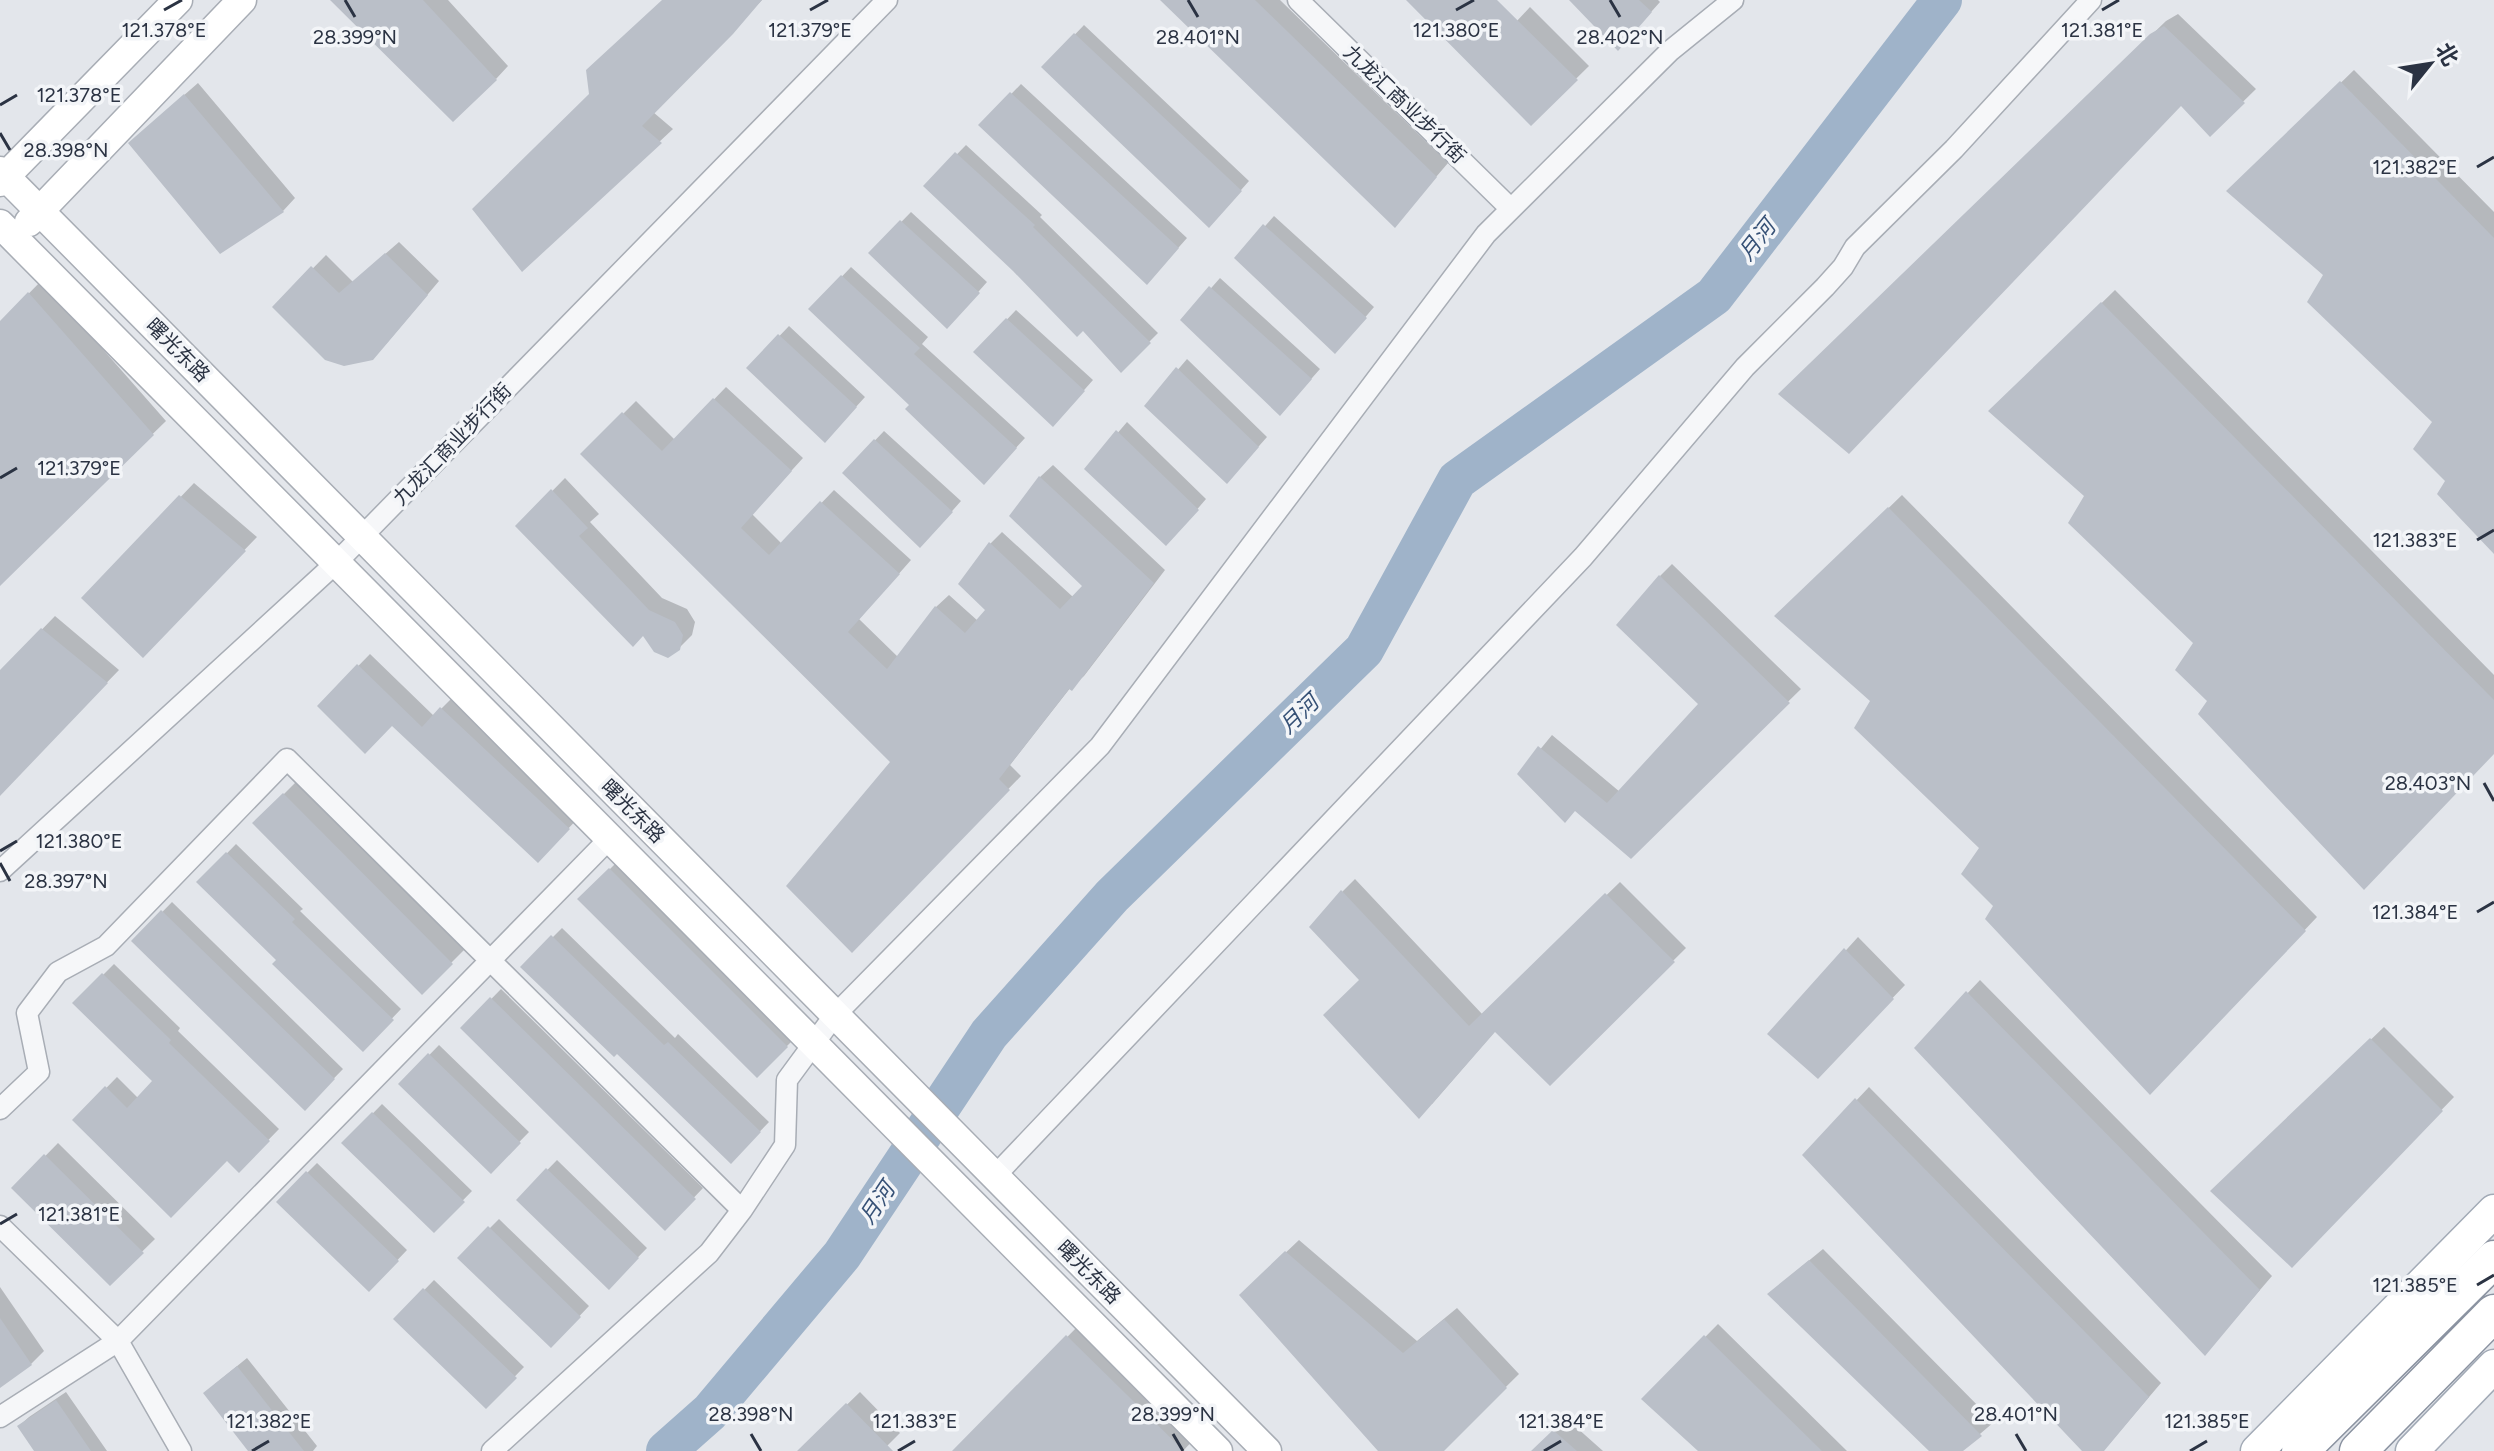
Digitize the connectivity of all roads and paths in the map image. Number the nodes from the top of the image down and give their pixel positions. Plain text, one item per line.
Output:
1 (178, 0) edge
2 (242, 0) edge
3 (887, 0) edge
4 (1298, 0) edge
5 (1733, 0) edge
6 (2091, 0) edge
7 (2, 176) edge
8 (1511, 209) junction
9 (41, 211) junction
10 (4, 237) edge
11 (361, 536) junction
12 (337, 562) junction
13 (611, 837) junction
14 (0, 871) edge
15 (491, 960) junction
16 (834, 1016) junction
17 (813, 1046) junction
18 (0, 1109) edge
19 (994, 1177) junction
20 (742, 1210) junction
21 (2494, 1211) edge
22 (0, 1226) edge
23 (2494, 1259) edge
24 (2494, 1313) edge
25 (118, 1341) junction
26 (2494, 1366) edge
27 (0, 1417) edge
28 (181, 1451) edge
29 (492, 1451) edge
30 (1218, 1451) edge
31 (1267, 1451) edge
32 (2257, 1451) edge
33 (2300, 1451) edge
34 (2358, 1451) edge
35 (2412, 1451) edge

1 - 7 main road
2 - 9 main road
3 - 11 street, 九龙汇商业步行街
4 - 8 street, 九龙汇商业步行街
5 - 8 street
6 - 19 street
7 - 9 main road, 曙光东路
8 - 16 street
9 - 10 main road
9 - 11 main road, 曙光东路
10 - 12 main road, 曙光东路
11 - 12 street, 九龙汇商业步行街
11 - 16 main road, 曙光东路
12 - 13 main road, 曙光东路
12 - 14 street, 九龙汇商业步行街
13 - 15 street
13 - 17 main road, 曙光东路
15 - 18 street
15 - 20 street
15 - 25 street
16 - 17 street
16 - 19 main road, 曙光东路
17 - 20 street
17 - 30 main road, 曙光东路
19 - 31 main road, 曙光东路
20 - 29 street
21 - 32 main road
22 - 25 street
23 - 33 highway
24 - 34 highway
25 - 27 street
25 - 28 street
26 - 35 main road

